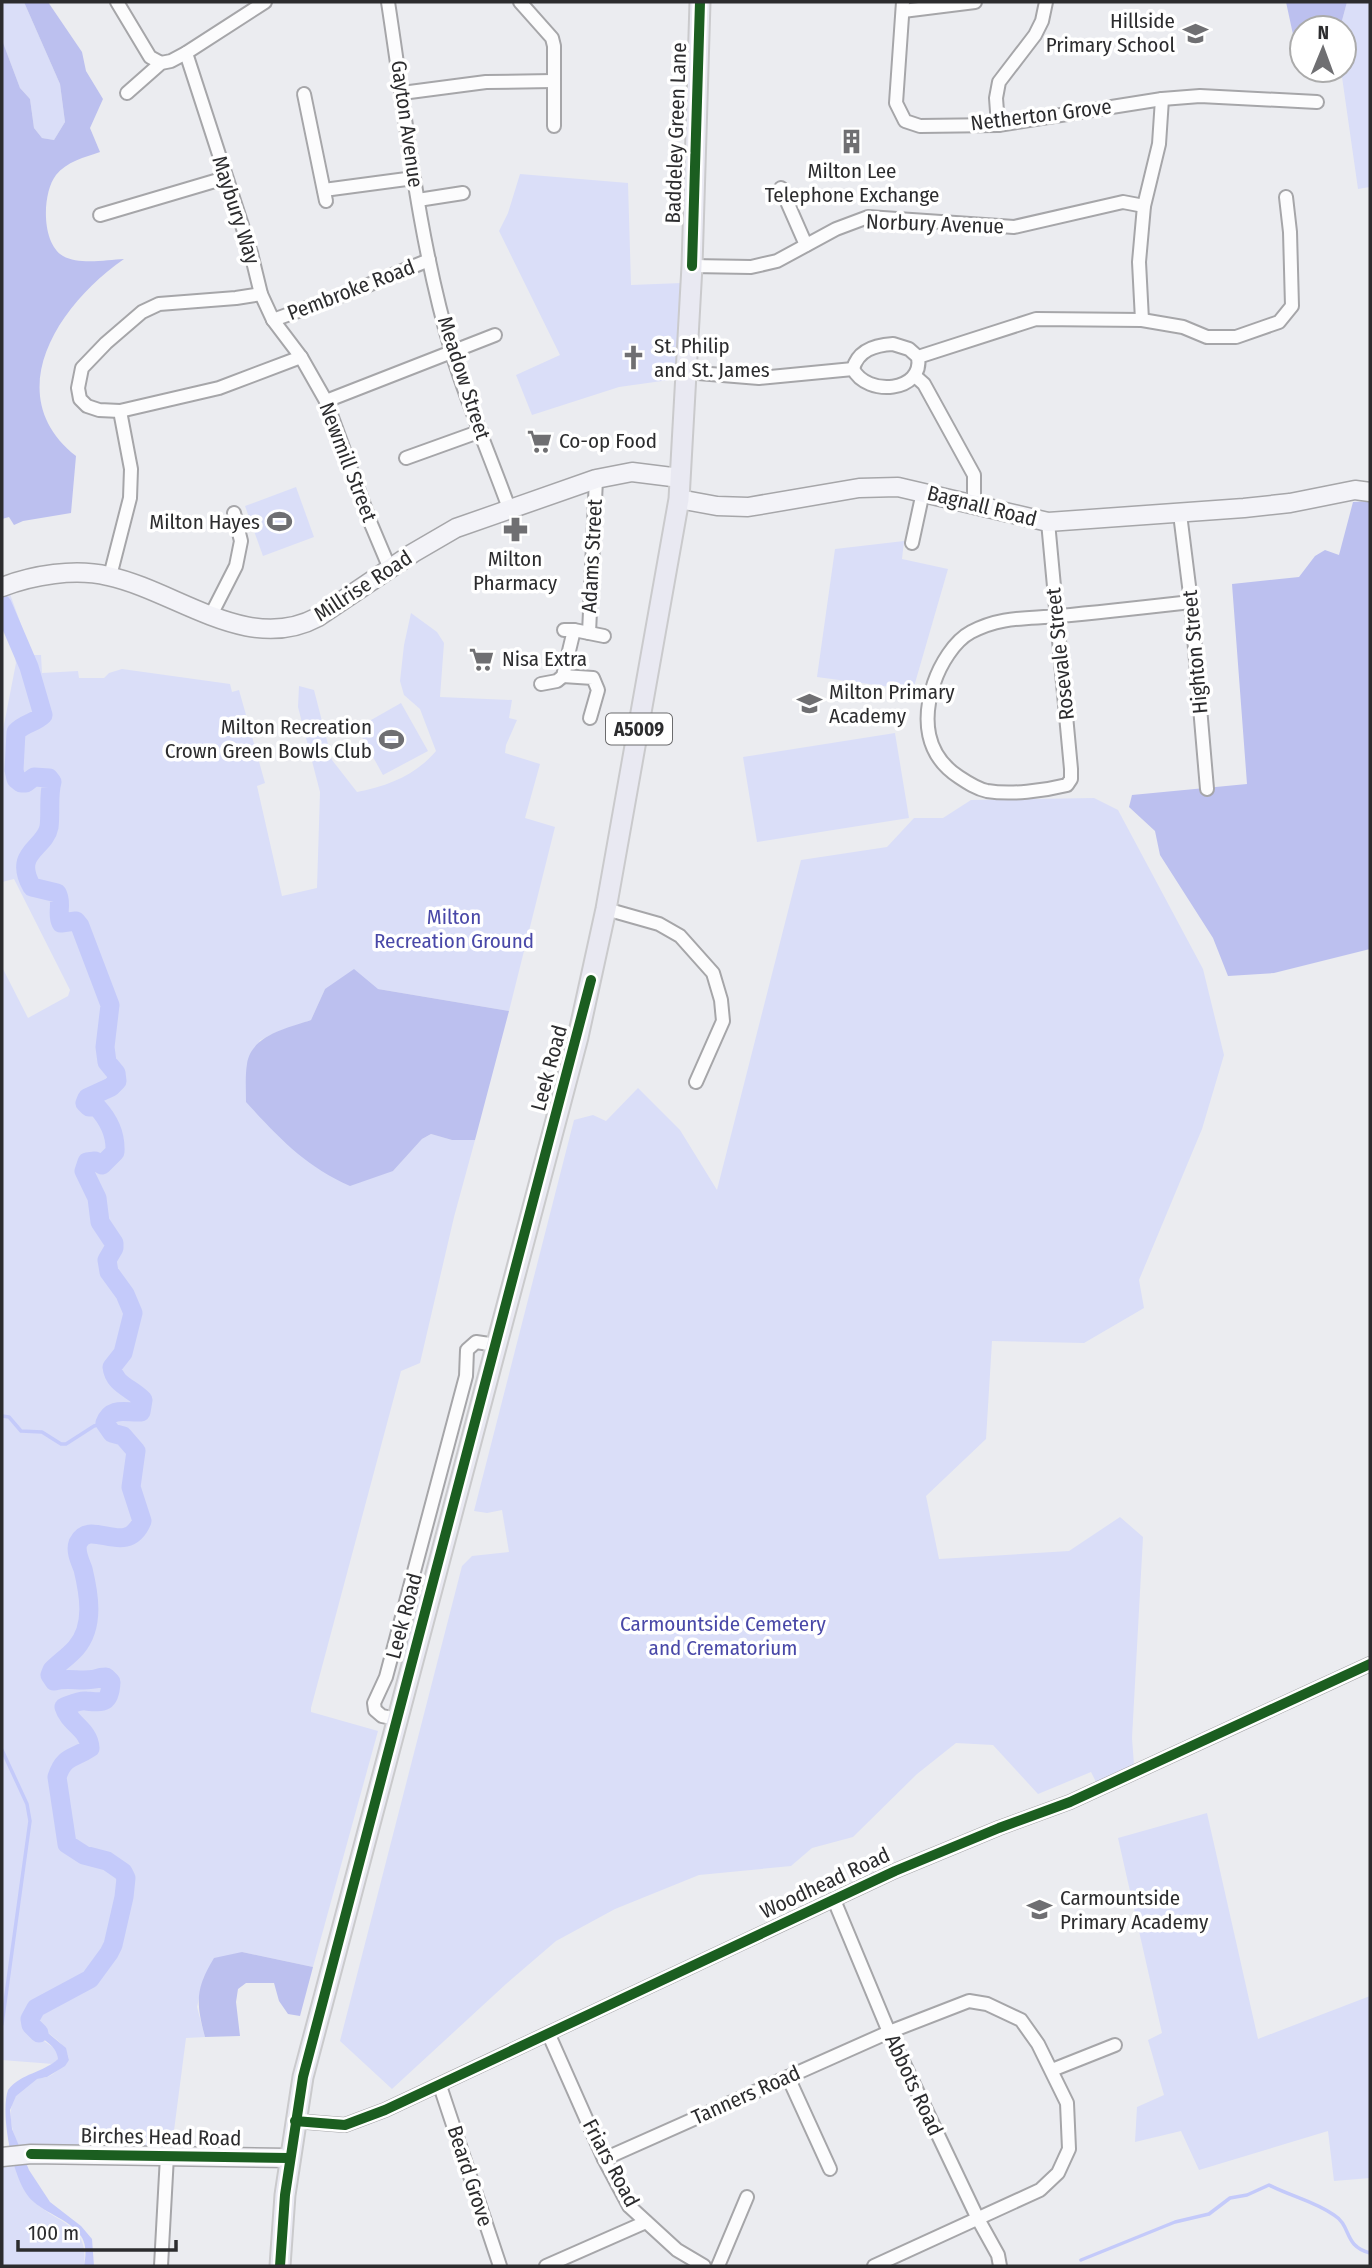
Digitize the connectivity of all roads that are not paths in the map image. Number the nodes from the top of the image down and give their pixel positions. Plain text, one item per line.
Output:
1 (117, 2) edge
2 (265, 2) edge
3 (388, 2) edge
4 (520, 2) edge
5 (700, 2) edge
6 (975, 2) edge
7 (1046, 2) edge
8 (903, 6) edge
9 (186, 54) junction
10 (161, 63) junction
11 (553, 81) junction
12 (127, 93) dead end
13 (402, 93) junction
14 (304, 94) dead end
15 (1162, 99) junction
16 (1317, 102) dead end
17 (998, 125) junction
18 (555, 126) dead end
19 (225, 178) junction
20 (414, 178) junction
21 (781, 188) dead end
22 (465, 192) dead end
23 (1286, 197) dead end
24 (418, 200) junction
25 (1144, 206) junction
26 (106, 209) dead end
27 (806, 245) junction
28 (427, 246) joint
29 (429, 260) junction
30 (692, 266) junction
31 (261, 294) junction
32 (273, 320) junction
33 (1142, 320) junction
34 (491, 341) dead end
35 (452, 352) junction
36 (918, 357) junction
37 (301, 358) junction
38 (853, 369) junction
39 (686, 372) junction
40 (915, 376) junction
41 (327, 401) junction
42 (120, 411) junction
43 (481, 431) junction
44 (406, 458) dead end
45 (680, 478) junction
46 (596, 479) junction
47 (923, 492) junction
48 (1370, 492) edge
49 (679, 499) junction
50 (974, 506) junction
51 (509, 508) junction
52 (234, 513) dead end
53 (1180, 514) junction
54 (1048, 522) junction
55 (912, 542) dead end
56 (390, 569) junction
57 (110, 576) junction
58 (4, 586) edge
59 (1191, 602) junction
60 (211, 614) junction
61 (1056, 616) junction
62 (589, 633) junction
63 (604, 636) dead end
64 (563, 676) junction
65 (541, 684) dead end
66 (590, 718) dead end
67 (1207, 789) dead end
68 (606, 909) junction
69 (695, 1082) dead end
70 (496, 1345) junction
71 (1370, 1664) edge
72 (397, 1719) junction
73 (834, 1900) junction
74 (889, 2032) junction
75 (550, 2035) junction
76 (1115, 2045) dead end
77 (1052, 2070) junction
78 (788, 2077) junction
79 (440, 2085) junction
80 (295, 2121) junction
81 (2, 2157) edge
82 (167, 2157) junction
83 (289, 2158) junction
84 (604, 2159) junction
85 (830, 2169) dead end
86 (747, 2197) dead end
87 (978, 2219) junction
88 (646, 2222) junction
89 (161, 2266) edge
90 (280, 2266) edge
91 (500, 2266) edge
92 (546, 2266) edge
93 (704, 2266) edge
94 (718, 2266) edge
95 (874, 2266) edge
96 (1000, 2266) edge

1 - 10 street
2 - 9 street
3 - 13 street, Gayton Avenue
4 - 11 street
5 - 30 main road, Baddeley Green Lane / A5009
6 - 8 street
7 - 17 street
8 - 17 street, Netherton Grove
9 - 10 street
9 - 19 street, Maybury Way
10 - 12 street
11 - 13 street
11 - 18 street
13 - 20 street, Gayton Avenue
14 - 20 street
15 - 16 street, Netherton Grove
15 - 17 street, Netherton Grove
15 - 25 street
19 - 26 street
19 - 31 street, Maybury Way
20 - 24 street, Gayton Avenue
21 - 27 street
22 - 24 street
23 - 33 street
24 - 28 street, Gayton Avenue
25 - 27 street, Norbury Avenue
25 - 33 street
27 - 30 street, Norbury Avenue
28 - 29 street, Meadow Street
29 - 32 street, Pembroke Road
29 - 35 street, Meadow Street
30 - 39 main road, Baddeley Green Lane / A5009
31 - 32 street, Maybury Way
31 - 42 street
32 - 37 street, Maybury Way
33 - 36 street
34 - 35 street
35 - 41 street
35 - 43 street, Meadow Street
36 - 38 street
36 - 40 street
37 - 41 street, Newmill Street
37 - 42 street
38 - 39 street
38 - 40 street
39 - 45 main road, Baddeley Green Lane / A5009
40 - 50 street
41 - 56 street, Newmill Street
42 - 57 street
43 - 44 street
43 - 51 street, Meadow Street
45 - 46 street, Millrise Road
45 - 49 main road, Leek Road / A5009
46 - 51 street, Millrise Road
46 - 62 street, Adams Street
47 - 49 street, Bagnall Road
47 - 50 street, Bagnall Road
47 - 55 street
48 - 53 street, Bagnall Road
49 - 68 main road, Leek Road / A5009
50 - 54 street, Bagnall Road
51 - 56 street, Millrise Road
52 - 60 street
53 - 54 street, Bagnall Road
53 - 59 street, Highton Street
54 - 61 street, Rosevale Street
56 - 60 street, Millrise Road
57 - 58 street, Millrise Road
57 - 60 street, Millrise Road
59 - 61 street
59 - 67 street, Highton Street
61 - 61 street, Rosevale Street
62 - 63 street
62 - 64 street
64 - 65 street
64 - 66 street
68 - 69 street
68 - 70 main road, Leek Road / A5009
70 - 72 main road, Leek Road / A5009
70 - 72 street, Leek Road
71 - 73 street, Woodhead Road
72 - 80 main road, Leek Road / A5009
73 - 74 street, Abbots Road
73 - 75 street, Woodhead Road
74 - 77 street, Tanners Road
74 - 78 street, Tanners Road
74 - 87 street, Abbots Road
75 - 79 street, Woodhead Road
75 - 84 street, Friars Road
76 - 77 street
77 - 87 street, Tanners Road
78 - 84 street, Tanners Road
78 - 85 street
79 - 80 street, Woodhead Road
79 - 91 street, Beard Grove
80 - 83 main road, Leek Road / A5009
81 - 82 street, Birches Head Road
82 - 83 street, Birches Head Road
82 - 89 street
83 - 90 main road, Leek Road / A5009
84 - 88 street, Friars Road
86 - 94 street
87 - 95 street
87 - 96 street, Abbots Road
88 - 92 street
88 - 93 street, Friars Road

